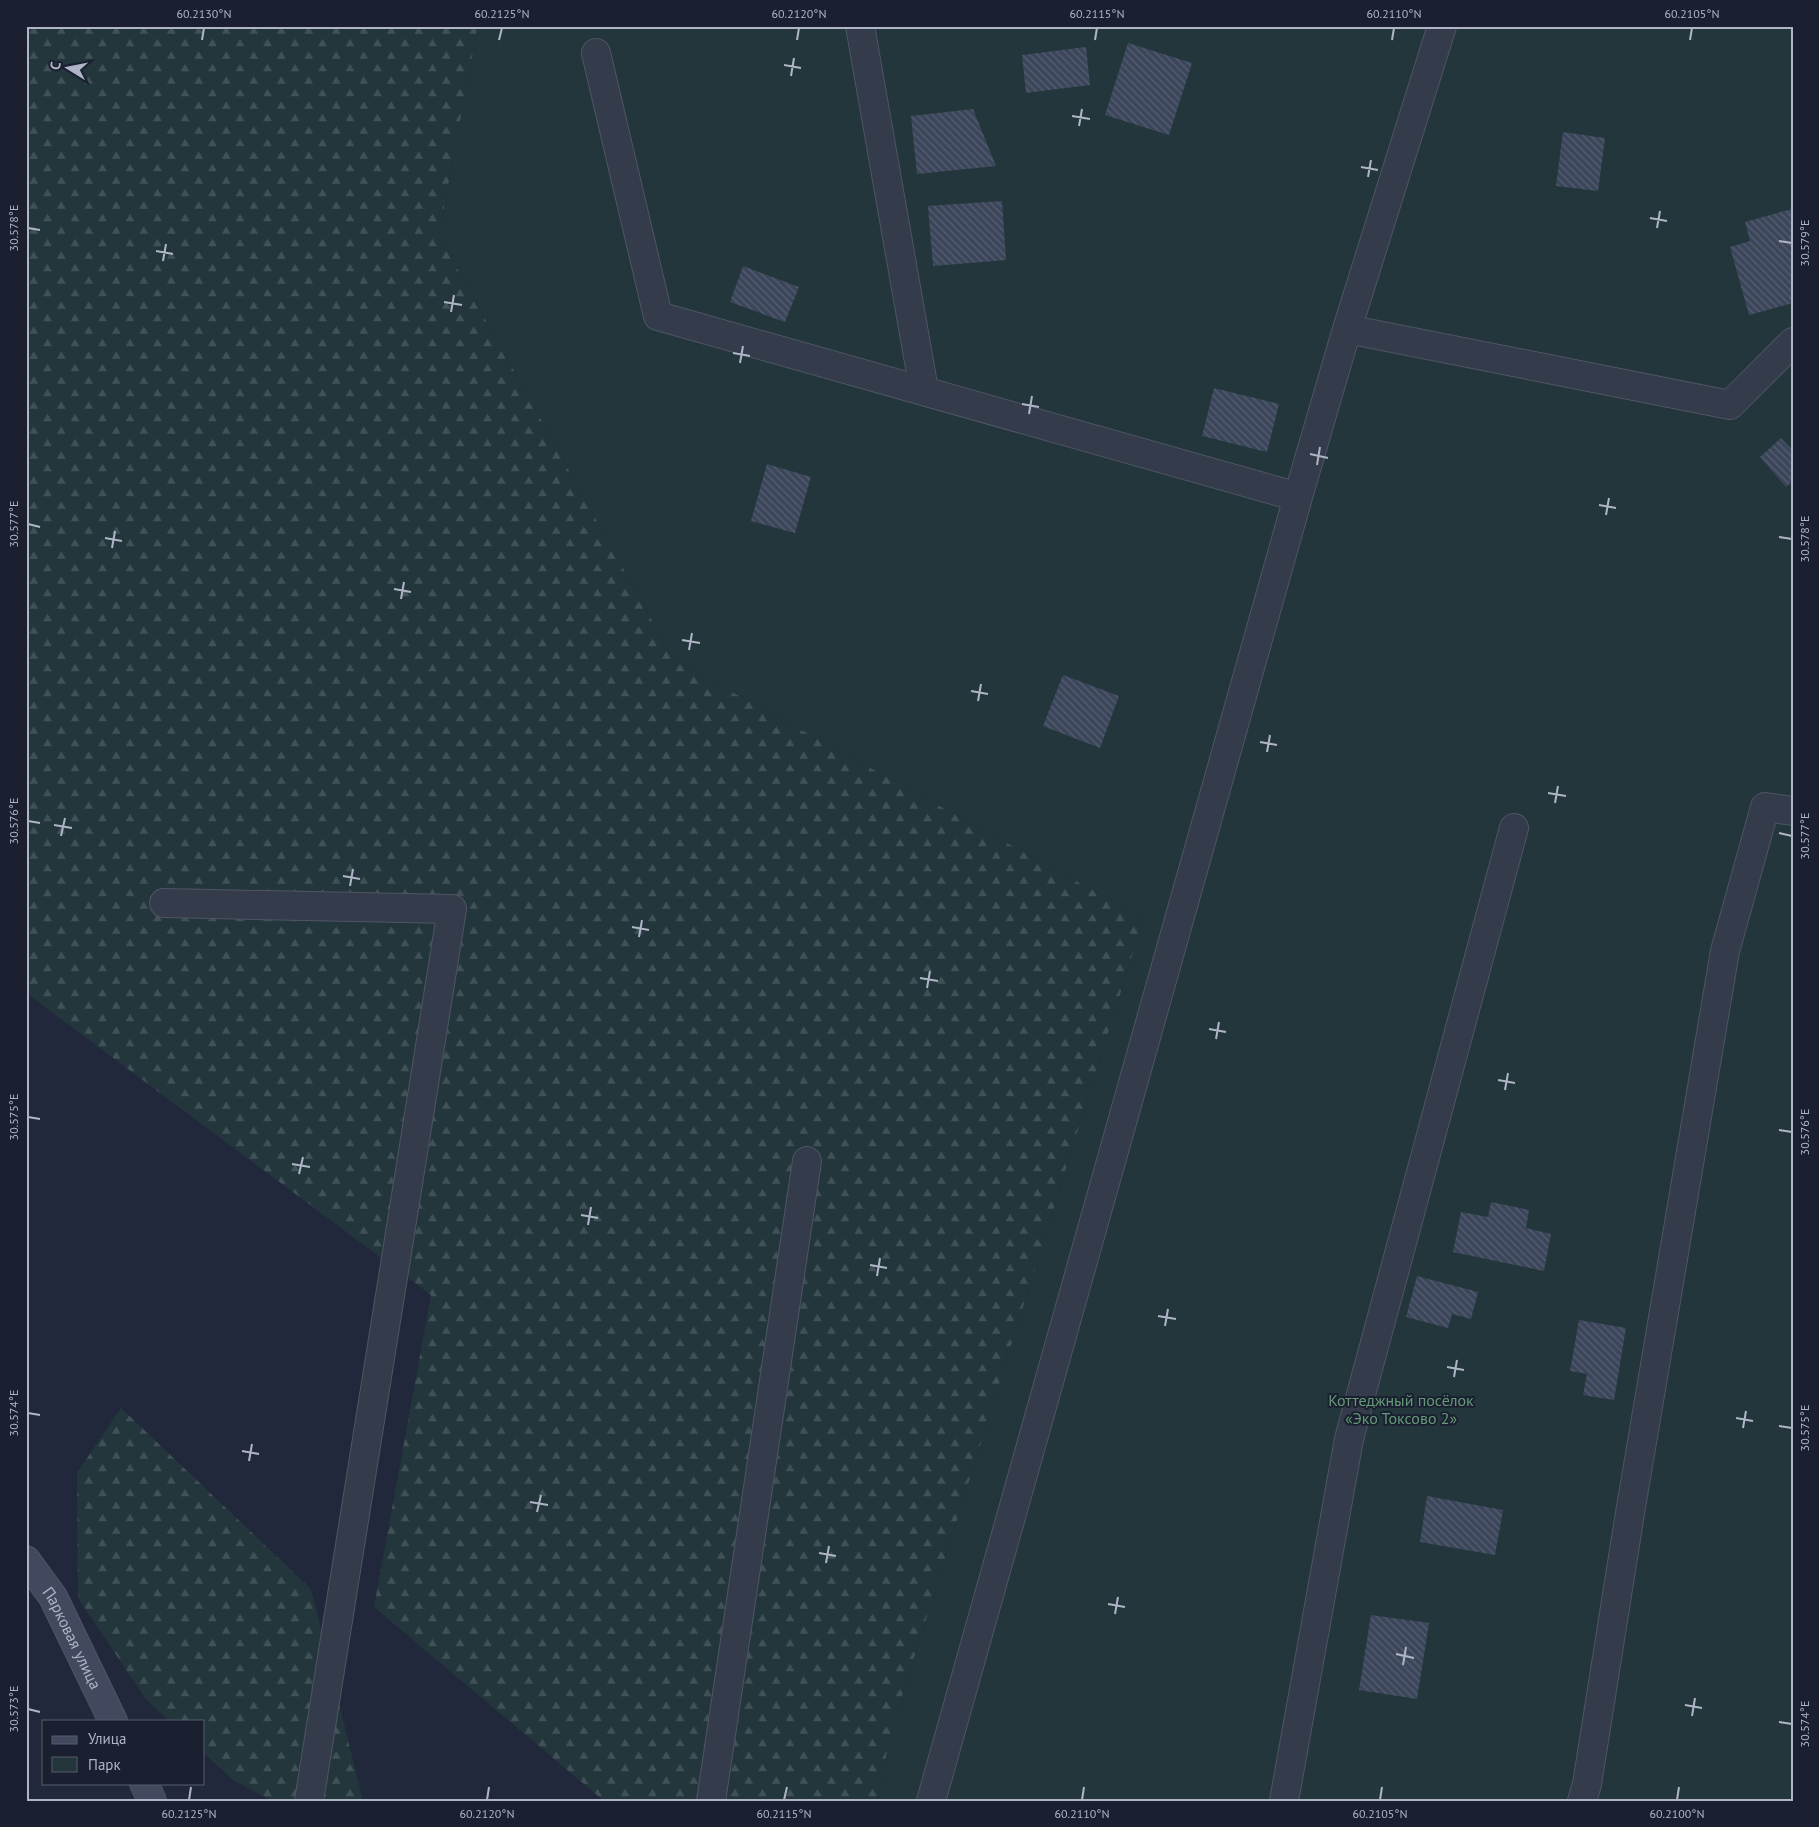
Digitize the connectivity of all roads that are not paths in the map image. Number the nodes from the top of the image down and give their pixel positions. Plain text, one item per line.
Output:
1 (860, 26) edge
2 (1442, 26) edge
3 (596, 53) dead end
4 (1347, 330) junction
5 (1793, 342) edge
6 (924, 390) junction
7 (1298, 497) junction
8 (1793, 811) edge
9 (1514, 828) dead end
10 (164, 903) dead end
11 (807, 1161) dead end
12 (26, 1560) edge
13 (113, 1720) edge
14 (144, 1784) edge
15 (152, 1801) edge
16 (309, 1801) edge
17 (711, 1801) edge
18 (931, 1801) edge
19 (1284, 1801) edge
20 (1582, 1801) edge

1 - 6 street
2 - 4 street
3 - 6 street
4 - 5 street
4 - 7 street
6 - 7 street
7 - 18 street
8 - 20 street
9 - 19 street
10 - 16 street
11 - 17 street
12 - 13 street, Парковая улица
14 - 15 street

